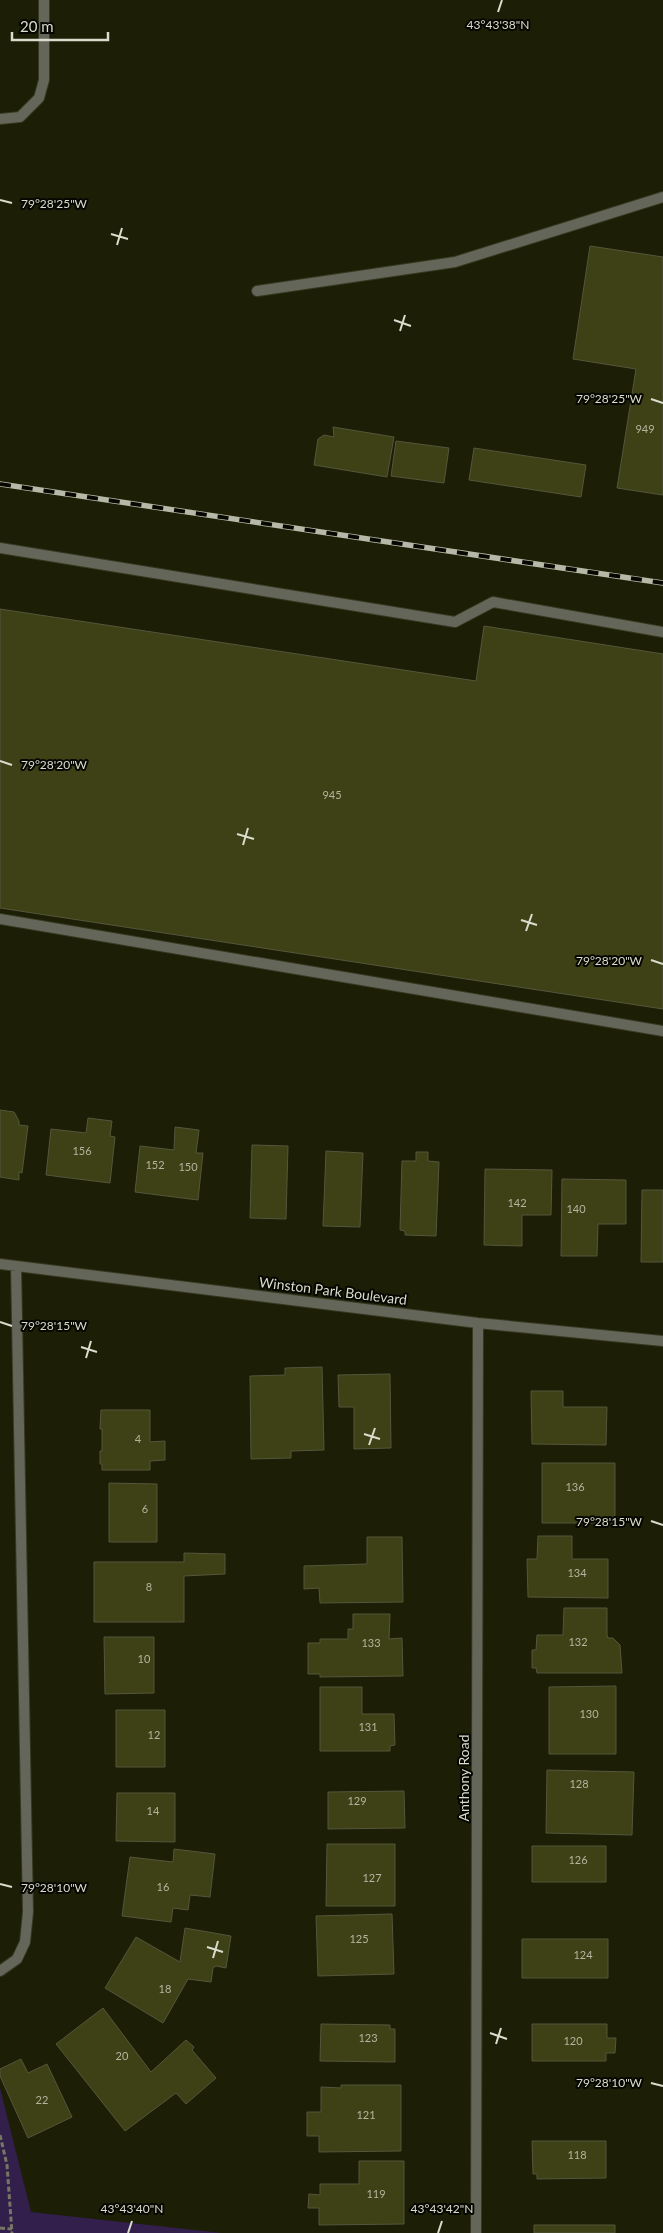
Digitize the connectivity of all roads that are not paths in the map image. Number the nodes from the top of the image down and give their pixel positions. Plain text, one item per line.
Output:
1 (44, 0) edge
2 (0, 119) edge
3 (663, 197) edge
4 (258, 291) dead end
5 (0, 548) edge
6 (663, 632) edge
7 (0, 918) edge
8 (663, 1031) edge
9 (0, 1264) edge
10 (16, 1266) junction
11 (478, 1323) junction
12 (663, 1341) edge
13 (0, 1971) edge
14 (476, 2233) edge

1 - 2 street
3 - 4 street
5 - 6 street
7 - 8 street
9 - 10 street, Winston Park Boulevard
10 - 11 street, Winston Park Boulevard
10 - 13 street
11 - 12 street, Winston Park Boulevard
11 - 14 street, Anthony Road

